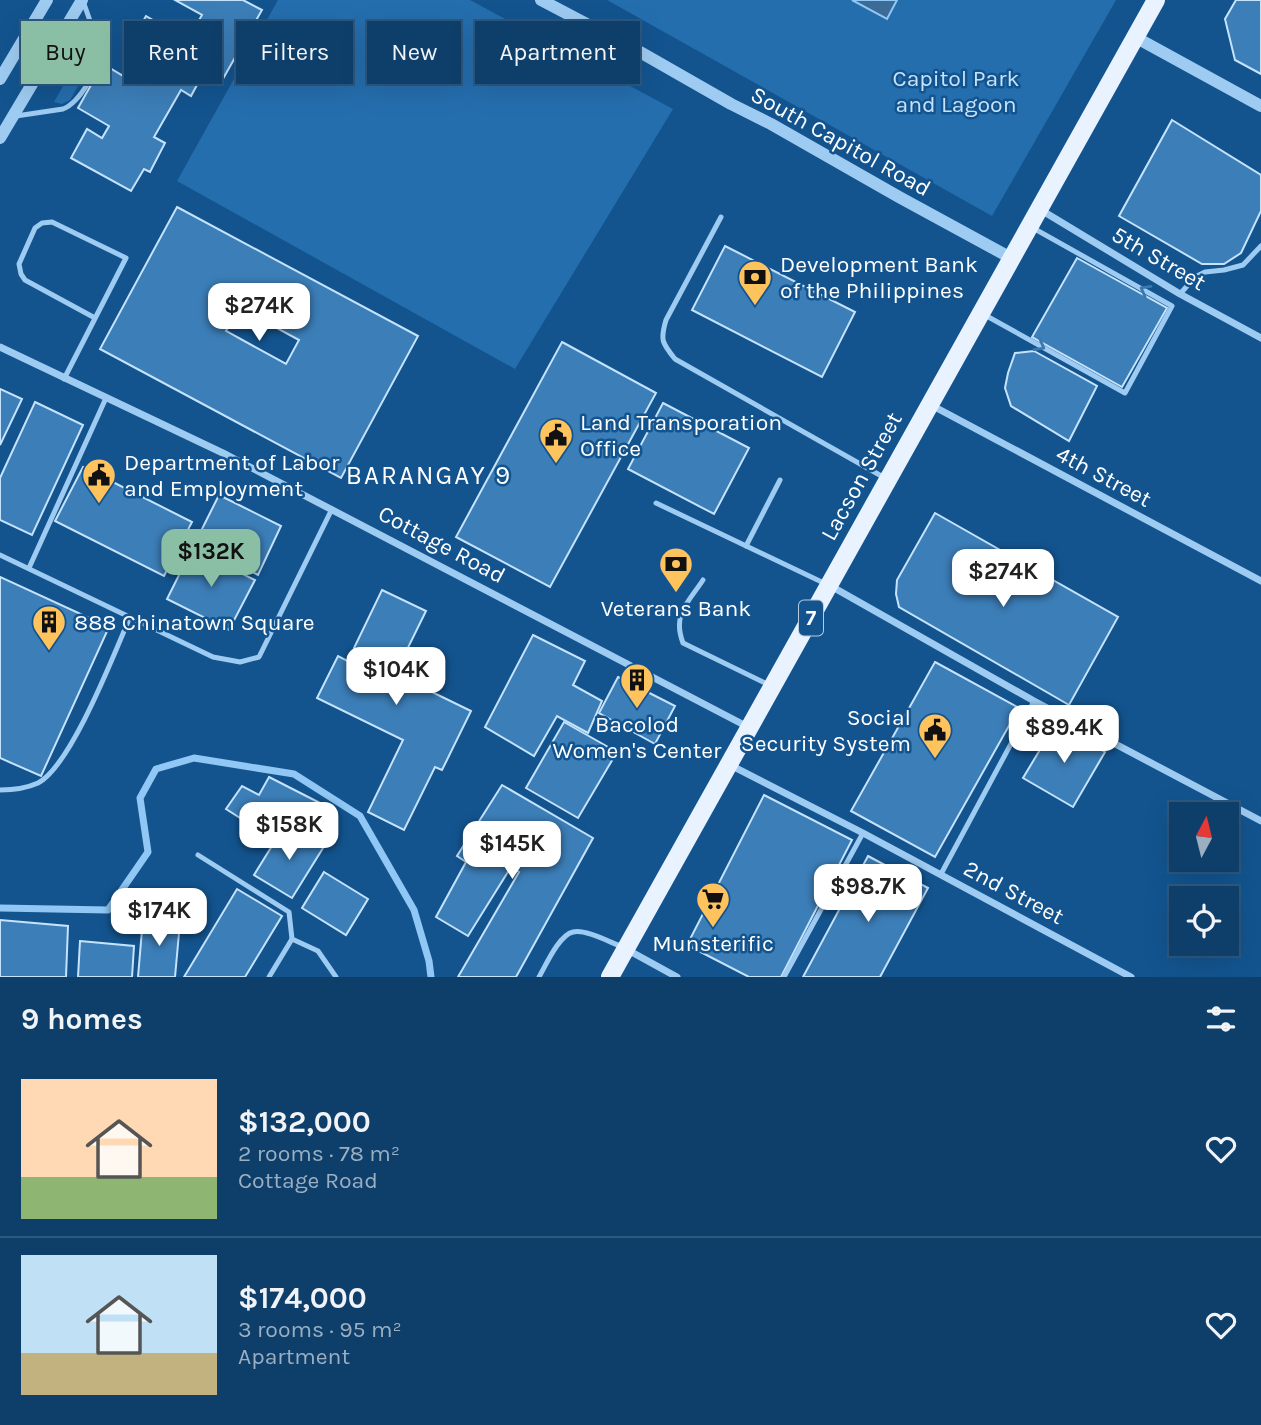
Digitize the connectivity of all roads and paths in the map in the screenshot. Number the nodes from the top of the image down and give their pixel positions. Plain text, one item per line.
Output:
1 (47, 0) edge
2 (82, 0) edge
3 (541, 0) edge
4 (1156, 0) edge
5 (1135, 37) junction
6 (0, 79) edge
7 (1261, 106) edge
8 (12, 116) junction
9 (0, 138) edge
10 (1038, 209) junction
11 (721, 217) dead end
12 (1029, 226) junction
13 (1261, 246) edge
14 (1011, 258) junction
15 (1180, 294) junction
16 (981, 312) junction
17 (95, 318) junction
18 (1261, 338) edge
19 (0, 347) edge
20 (64, 379) junction
21 (106, 398) junction
22 (930, 404) junction
23 (888, 479) junction
24 (780, 480) dead end
25 (656, 503) dead end
26 (332, 509) junction
27 (746, 547) junction
28 (0, 555) edge
29 (29, 568) junction
30 (703, 580) dead end
31 (1261, 582) edge
32 (829, 585) junction
33 (130, 617) junction
34 (772, 687) junction
35 (1034, 701) junction
36 (749, 727) junction
37 (729, 764) junction
38 (0, 790) edge
39 (1261, 821) edge
40 (863, 833) junction
41 (198, 855) dead end
42 (940, 874) junction
43 (292, 939) junction
44 (626, 948) junction
45 (269, 977) edge
46 (336, 977) edge
47 (539, 977) edge
48 (610, 977) edge
49 (677, 977) edge
50 (784, 977) edge
51 (1131, 977) edge

1 - 6 street
2 - 8 street
2 - 8 lane
3 - 14 street, South Capitol Road
4 - 5 main road, Lacson Street / 7
5 - 7 street
5 - 10 main road, Lacson Street / 7
8 - 9 street
10 - 12 main road, Lacson Street / 7
10 - 15 street, 5th Street
11 - 23 lane
12 - 14 main road, Lacson Street / 7
16 -> 12 lane
13 - 15 lane
14 - 16 main road, Lacson Street / 7
15 - 18 street, 5th Street
16 - 22 main road, Lacson Street / 7
17 - 17 lane
17 - 20 lane
19 - 20 street, Cottage Road
20 - 21 street, Cottage Road
21 - 26 street, Cottage Road
21 - 29 lane
22 - 23 main road, Lacson Street / 7
22 - 31 street, 4th Street
23 - 32 main road, Lacson Street / 7
24 - 27 lane
25 - 27 lane
26 - 33 lane
26 - 36 street, Cottage Road
27 - 32 lane
28 - 29 lane
29 - 33 lane
30 - 34 lane
32 - 34 main road, Lacson Street / 7
32 - 35 street
33 - 38 lane
34 - 36 main road, Lacson Street / 7
35 - 39 street
35 - 42 lane
36 - 37 main road, Lacson Street / 7
37 - 40 street, 2nd Street
37 - 44 main road, Lacson Street / 7
40 - 42 street, 2nd Street
40 - 50 lane
41 - 43 lane
42 - 51 street, 2nd Street
43 - 45 lane
43 - 46 lane
44 - 47 lane
44 - 48 main road, Lacson Street / 7
44 - 49 street

